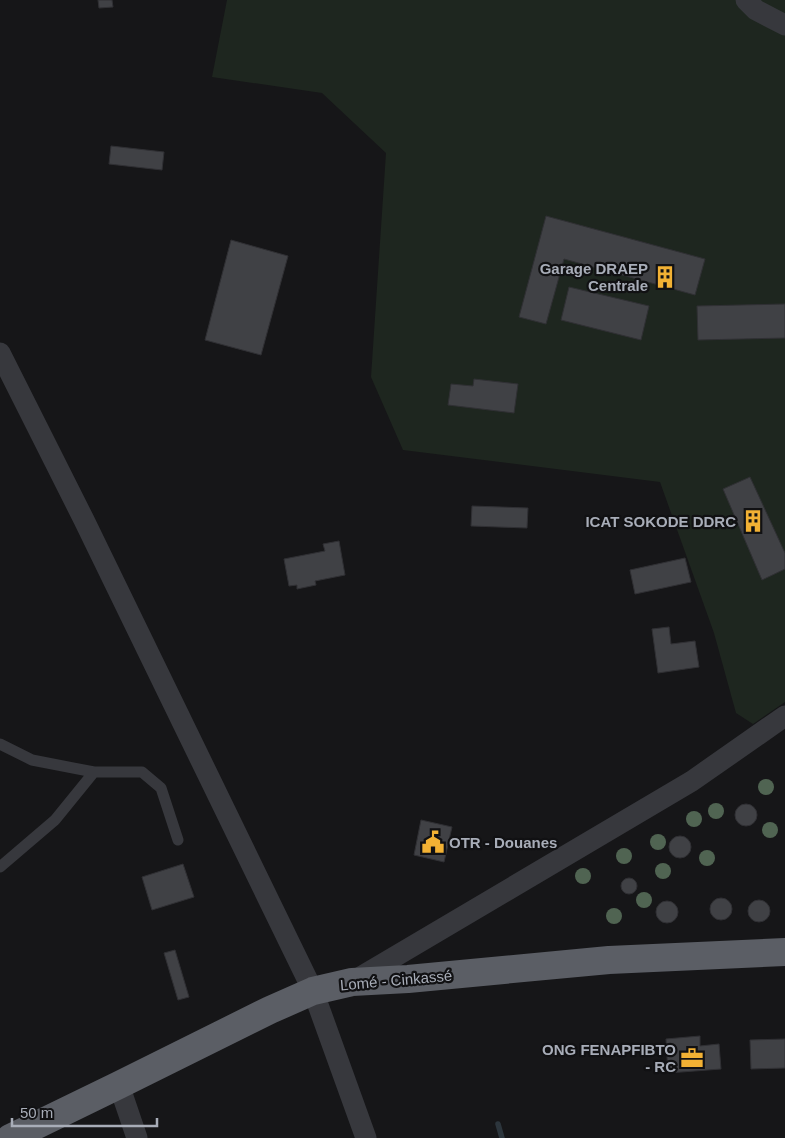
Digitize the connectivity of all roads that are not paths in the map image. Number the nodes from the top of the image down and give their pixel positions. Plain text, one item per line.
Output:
1 (746, 0) edge
2 (785, 25) edge
3 (0, 353) edge
4 (785, 716) edge
5 (0, 744) edge
6 (94, 772) junction
7 (178, 840) dead end
8 (0, 867) edge
9 (785, 952) edge
10 (352, 982) junction
11 (313, 990) junction
12 (119, 1085) junction
13 (10, 1138) edge
14 (137, 1138) edge
15 (366, 1138) edge

1 - 2 street
3 - 11 street
4 - 10 street
5 - 6 lane
6 - 7 lane
6 - 8 lane
9 - 10 highway, Lomé - Cinkassé
10 - 11 highway, Lomé - Cinkassé
11 - 12 highway, Lomé - Cinkassé
11 - 15 street
12 - 13 highway, Lomé - Cinkassé
12 - 14 street

